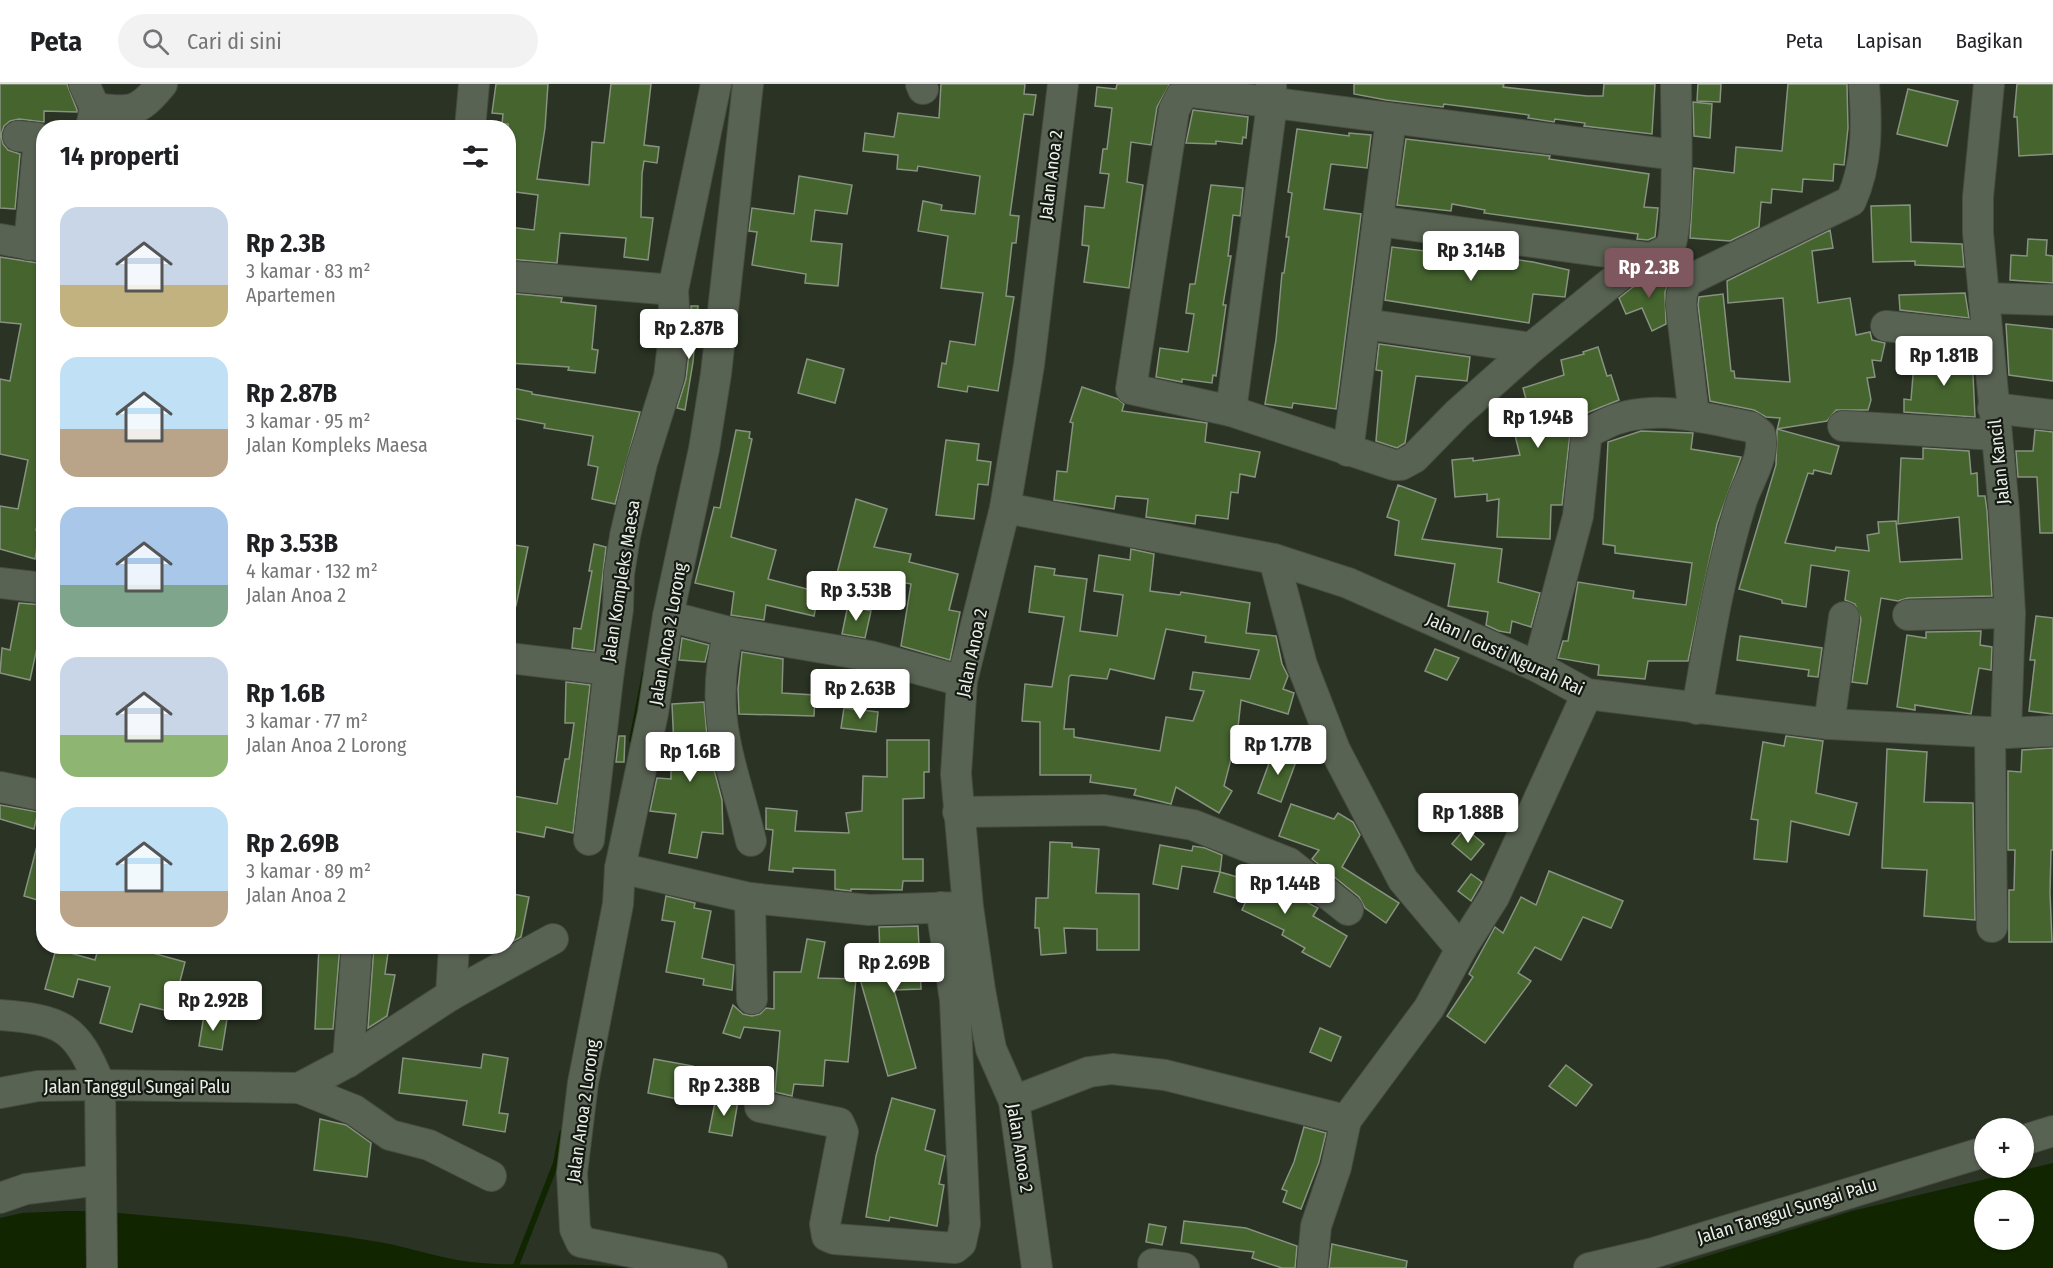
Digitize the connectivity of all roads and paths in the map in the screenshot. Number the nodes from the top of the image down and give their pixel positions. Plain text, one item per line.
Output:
1 (162, 84) edge
2 (474, 84) edge
3 (716, 84) edge
4 (748, 84) edge
5 (1063, 84) edge
6 (1676, 84) edge
7 (1864, 84) edge
8 (1989, 84) edge
9 (1271, 94) edge
10 (90, 106) edge
11 (1391, 119) junction
12 (471, 120) edge
13 (18, 136) dead end
14 (36, 138) edge
15 (1675, 155) junction
16 (1378, 221) junction
17 (0, 238) edge
18 (36, 246) edge
19 (1650, 258) junction
20 (516, 277) edge
21 (673, 290) junction
22 (1984, 297) junction
23 (2053, 300) edge
24 (1365, 324) junction
25 (1886, 326) dead end
26 (1987, 337) junction
27 (1531, 348) junction
28 (1231, 411) junction
29 (2053, 415) edge
30 (1694, 416) junction
31 (1994, 422) junction
32 (1843, 426) dead end
33 (1348, 451) junction
34 (1005, 508) junction
35 (1275, 558) junction
36 (0, 583) edge
37 (36, 587) edge
38 (2010, 613) junction
39 (1908, 615) dead end
40 (668, 616) junction
41 (1844, 617) dead end
42 (729, 632) junction
43 (516, 663) edge
44 (1538, 667) junction
45 (609, 670) junction
46 (963, 681) junction
47 (1587, 694) junction
48 (1697, 709) junction
49 (1829, 724) junction
50 (2053, 732) edge
51 (1998, 733) junction
52 (0, 787) edge
53 (36, 794) edge
54 (958, 812) junction
55 (589, 840) dead end
56 (751, 841) dead end
57 (620, 868) junction
58 (750, 898) junction
59 (954, 907) junction
60 (1348, 910) dead end
61 (1992, 927) dead end
62 (553, 939) dead end
63 (1461, 949) junction
64 (356, 954) edge
65 (454, 954) edge
66 (451, 995) junction
67 (752, 999) dead end
68 (0, 1014) edge
69 (348, 1062) junction
70 (100, 1085) junction
71 (287, 1088) junction
72 (0, 1093) edge
73 (1014, 1101) junction
74 (760, 1107) dead end
75 (1346, 1120) junction
76 (2053, 1131) edge
77 (2034, 1137) edge
78 (1974, 1155) edge
79 (491, 1176) dead end
80 (101, 1189) junction
81 (0, 1198) edge
82 (1036, 1262) edge
83 (1153, 1264) dead end
84 (102, 1268) edge
85 (712, 1268) edge
86 (1184, 1268) edge
87 (1312, 1268) edge
88 (1588, 1268) edge

1 - 10 street
2 - 12 street
3 - 21 street, Jalan Kompleks Maesa
4 - 40 street, Jalan Anoa 2 Lorong
5 - 34 street, Jalan Anoa 2
6 - 15 street
7 - 30 street
8 - 22 street, Jalan Kancil
9 - 11 street
9 - 28 street
9 - 28 street
11 - 15 street
11 - 16 street
13 - 14 street
15 - 19 street
16 - 19 street
16 - 24 street
17 - 18 street
19 - 27 street
20 - 21 street
21 - 45 street, Jalan Kompleks Maesa
22 - 23 street
22 - 26 street, Jalan Kancil
24 - 27 street
24 - 33 street
25 - 26 street
26 - 31 street, Jalan Kancil
27 - 33 street
28 - 33 street
29 - 31 street
30 - 44 street
30 - 48 street
31 - 32 street
31 - 38 street, Jalan Kancil
34 - 35 street, Jalan I Gusti Ngurah Rai
34 - 46 street, Jalan Anoa 2
35 - 44 street, Jalan I Gusti Ngurah Rai
35 - 63 street
36 - 37 street
38 - 39 street
38 - 51 street, Jalan Kancil
40 - 42 street
40 - 57 street, Jalan Anoa 2 Lorong
41 - 49 street
42 - 46 street
42 - 56 street
43 - 45 street, Jalan Kompleks Maesa
44 - 47 street, Jalan I Gusti Ngurah Rai
45 - 55 street
46 - 54 street, Jalan Anoa 2
47 - 48 street, Jalan I Gusti Ngurah Rai
47 - 63 street
48 - 49 street, Jalan I Gusti Ngurah Rai
49 - 51 street, Jalan I Gusti Ngurah Rai
50 - 51 street, Jalan I Gusti Ngurah Rai
51 - 61 street, Jalan Kancil
52 - 53 street
54 - 59 street, Jalan Anoa 2
54 - 60 street
57 - 58 street
57 - 85 street, Jalan Anoa 2 Lorong
58 - 59 street
58 - 67 street
59 - 73 street, Jalan Anoa 2
59 - 74 street
62 - 66 street
63 - 75 street
64 - 69 street
65 - 66 street
66 - 69 street
68 - 70 street
69 - 71 street
70 - 71 street, Jalan Tanggul Sungai Palu
70 - 72 street, Jalan Tanggul Sungai Palu
70 - 80 street
71 - 79 street
73 - 75 street
73 - 82 street, Jalan Anoa 2
75 - 87 street
76 - 77 street
78 - 88 street, Jalan Tanggul Sungai Palu
80 - 81 street
80 - 84 street
83 - 86 street

